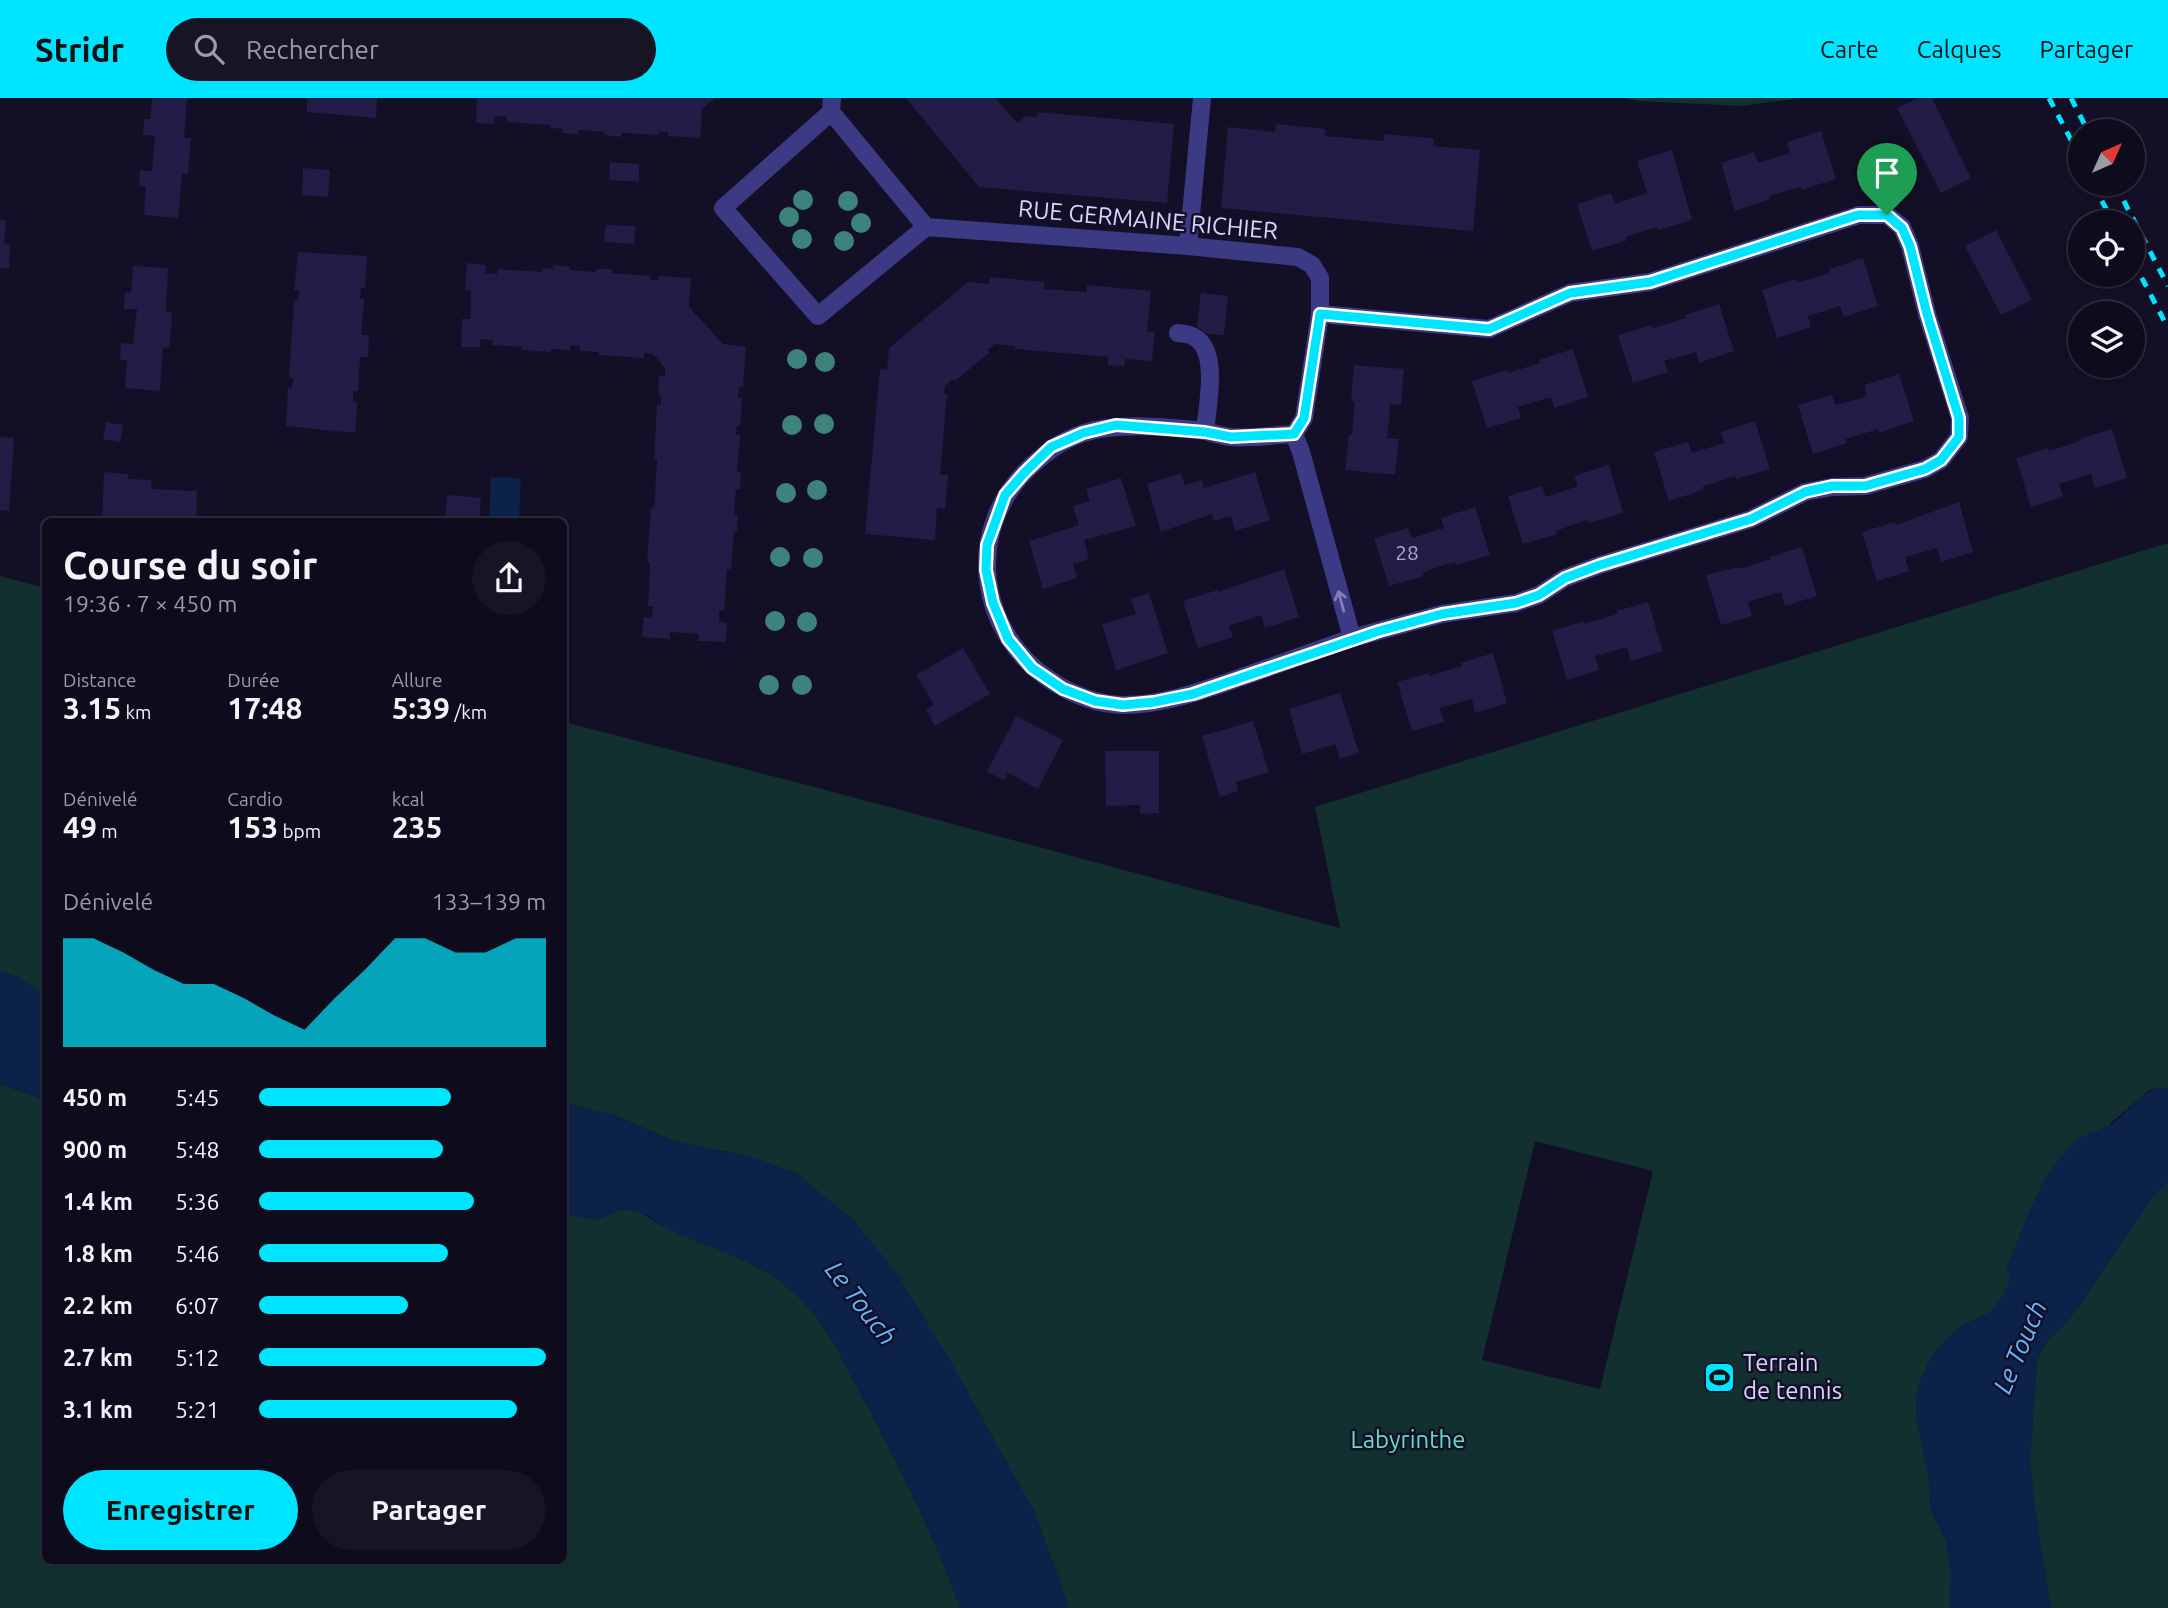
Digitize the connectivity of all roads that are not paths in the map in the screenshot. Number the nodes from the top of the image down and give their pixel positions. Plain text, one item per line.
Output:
1 (1202, 98) edge
2 (831, 105) edge
3 (926, 227) junction
4 (1188, 246) junction
5 (1320, 314) junction
6 (1178, 333) dead end
7 (1205, 432) junction
8 (1294, 434) junction
9 (1352, 638) junction

1 - 4 street
2 - 3 street
2 - 3 street
3 - 4 street, RUE GERMAINE RICHIER
4 - 5 street, RUE GERMAINE RICHIER
5 - 8 street, RUE GERMAINE RICHIER
5 - 9 street
6 - 7 street
7 - 8 street
7 - 9 street
9 -> 8 street

